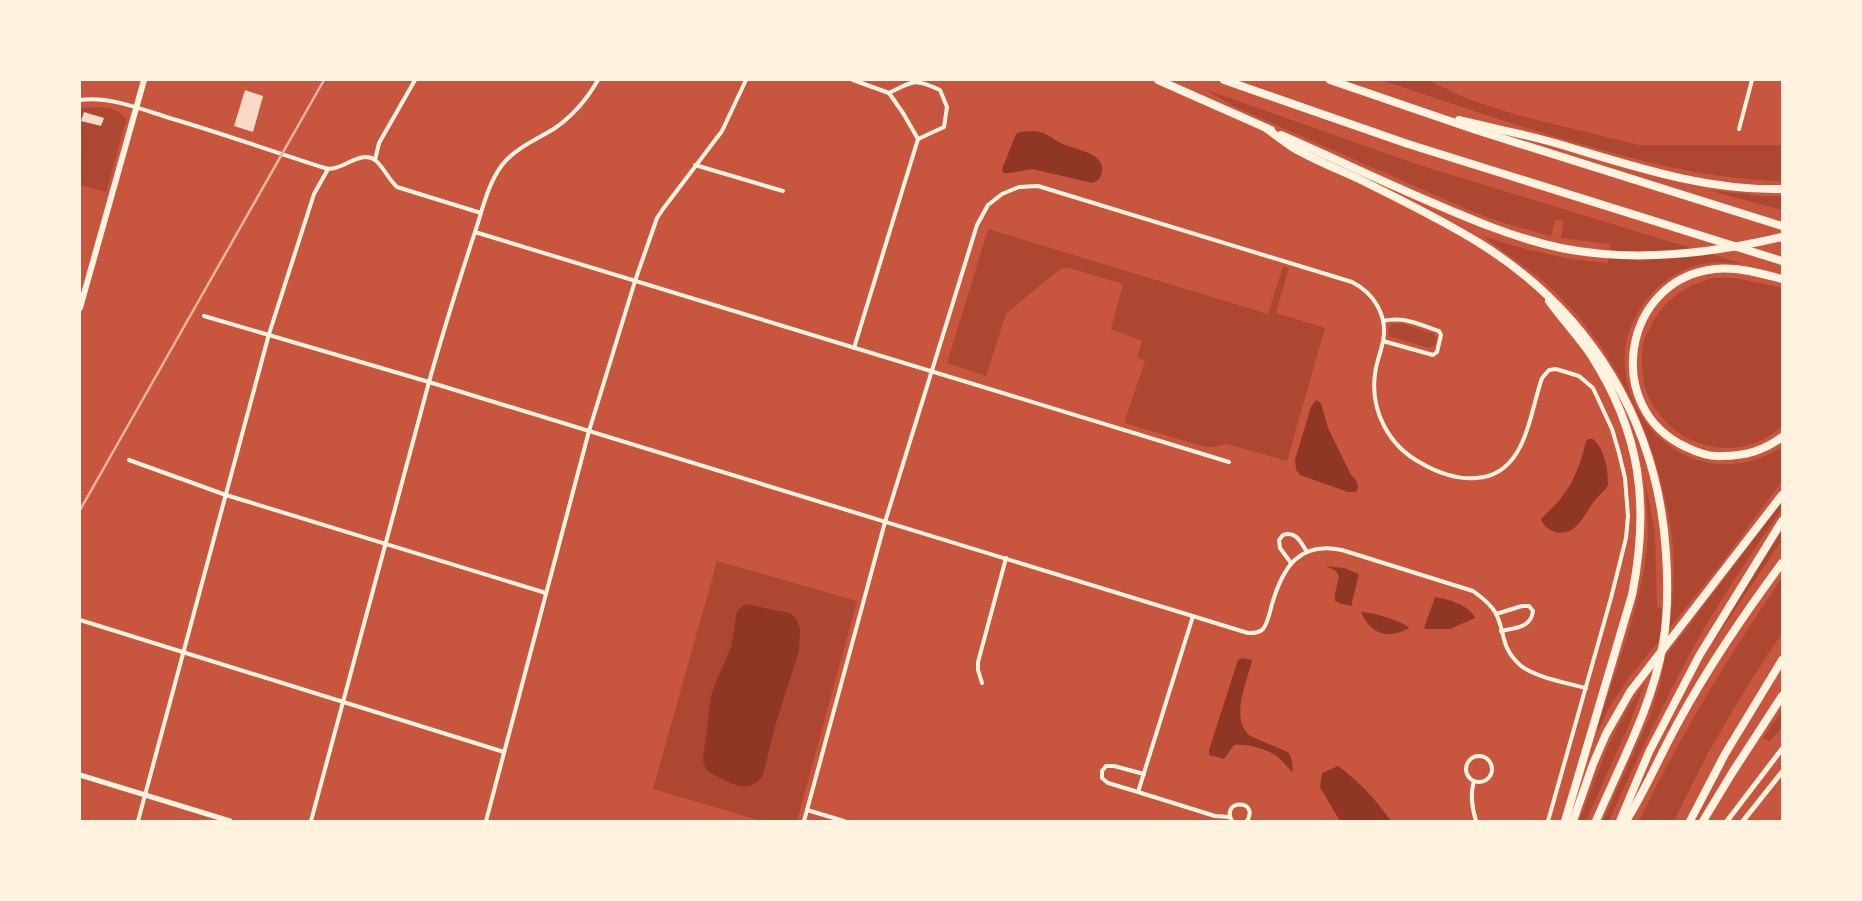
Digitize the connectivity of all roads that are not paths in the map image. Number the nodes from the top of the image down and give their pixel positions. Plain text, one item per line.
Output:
1 (144, 80) edge
2 (415, 80) edge
3 (598, 80) edge
4 (746, 80) edge
5 (853, 80) edge
6 (1158, 80) edge
7 (1224, 80) edge
8 (1330, 80) edge
9 (1752, 80) edge
10 (889, 93) junction
11 (80, 100) edge
12 (136, 108) junction
13 (1411, 108) junction
14 (1266, 128) junction
15 (1739, 128) dead end
16 (918, 139) junction
17 (375, 160) junction
18 (695, 165) junction
19 (328, 169) junction
20 (1782, 189) edge
21 (782, 191) dead end
22 (481, 213) junction
23 (1782, 226) edge
24 (475, 232) junction
25 (1782, 237) edge
26 (1782, 261) edge
27 (1782, 279) edge
28 (635, 281) junction
29 (1544, 293) junction
30 (80, 308) edge
31 (204, 316) dead end
32 (1383, 321) junction
33 (269, 334) junction
34 (1383, 341) junction
35 (854, 348) junction
36 (932, 371) junction
37 (429, 382) junction
38 (589, 431) junction
39 (1782, 437) edge
40 (129, 460) dead end
41 (1229, 462) dead end
42 (226, 495) junction
43 (1782, 495) edge
44 (1782, 521) edge
45 (885, 522) junction
46 (386, 544) junction
47 (1307, 552) junction
48 (1006, 558) junction
49 (1292, 563) junction
50 (1782, 563) edge
51 (546, 593) junction
52 (1496, 614) junction
53 (1192, 616) junction
54 (80, 620) edge
55 (1501, 631) junction
56 (184, 652) junction
57 (1782, 660) edge
58 (982, 682) dead end
59 (1586, 688) junction
60 (1782, 696) edge
61 (344, 701) junction
62 (1782, 749) edge
63 (504, 752) junction
64 (1782, 772) edge
65 (1144, 774) junction
66 (80, 775) edge
67 (1474, 781) junction
68 (1138, 792) junction
69 (144, 795) junction
70 (807, 810) junction
71 (1231, 819) edge
72 (138, 821) edge
73 (230, 821) edge
74 (311, 821) edge
75 (486, 821) edge
76 (804, 821) edge
77 (844, 821) edge
78 (1247, 821) edge
79 (1476, 821) edge
80 (1548, 821) edge
81 (1565, 821) edge
82 (1573, 821) edge
83 (1596, 821) edge
84 (1620, 821) edge
85 (1626, 821) edge
86 (1690, 821) edge
87 (1704, 821) edge
88 (1726, 821) edge
89 (1743, 821) edge

1 - 12 main road
2 - 17 street
3 - 22 street
4 - 18 street
5 - 10 street
6 - 14 highway
7 - 26 highway
8 - 13 highway
9 - 15 street
10 - 16 street
10 - 16 street
11 - 12 street
12 - 19 street
12 - 30 main road
13 - 20 highway
13 - 23 highway
14 - 25 highway
14 - 29 highway
16 - 35 street
17 - 19 street
17 - 22 street
18 - 21 street
18 - 28 street
19 - 33 street
22 - 24 street
24 - 28 street
24 - 37 street
27 - 39 highway
28 - 35 street
28 - 38 street
29 - 81 highway
29 - 83 highway
31 - 33 street
32 - 34 street
32 - 34 street
32 - 36 street
33 - 37 street
33 - 42 street
34 - 59 street
35 - 36 street
36 - 41 street
36 - 45 street
37 - 38 street
37 - 46 street
38 - 45 street
38 - 51 street
40 - 42 street
42 - 46 street
42 - 56 street
43 - 82 highway
44 - 84 highway
45 - 48 street
45 - 70 street
46 - 51 street
46 - 61 street
47 - 49 street
47 - 49 street
47 - 52 street
48 - 53 street
48 - 58 street
49 - 53 street
50 - 85 highway
51 - 63 street
52 - 55 street
52 - 55 street
53 - 65 street
54 - 56 street
55 - 59 street
56 - 61 street
56 - 69 street
57 - 86 highway
59 - 80 street
60 - 87 highway
61 - 63 street
61 - 74 street
62 - 88 street
63 - 75 street
64 - 89 street
65 - 68 street
65 - 68 street
66 - 69 street
67 - 67 street
67 - 79 street
68 - 71 street
69 - 72 street
69 - 73 street
70 - 76 street
70 - 77 street
71 - 78 street

